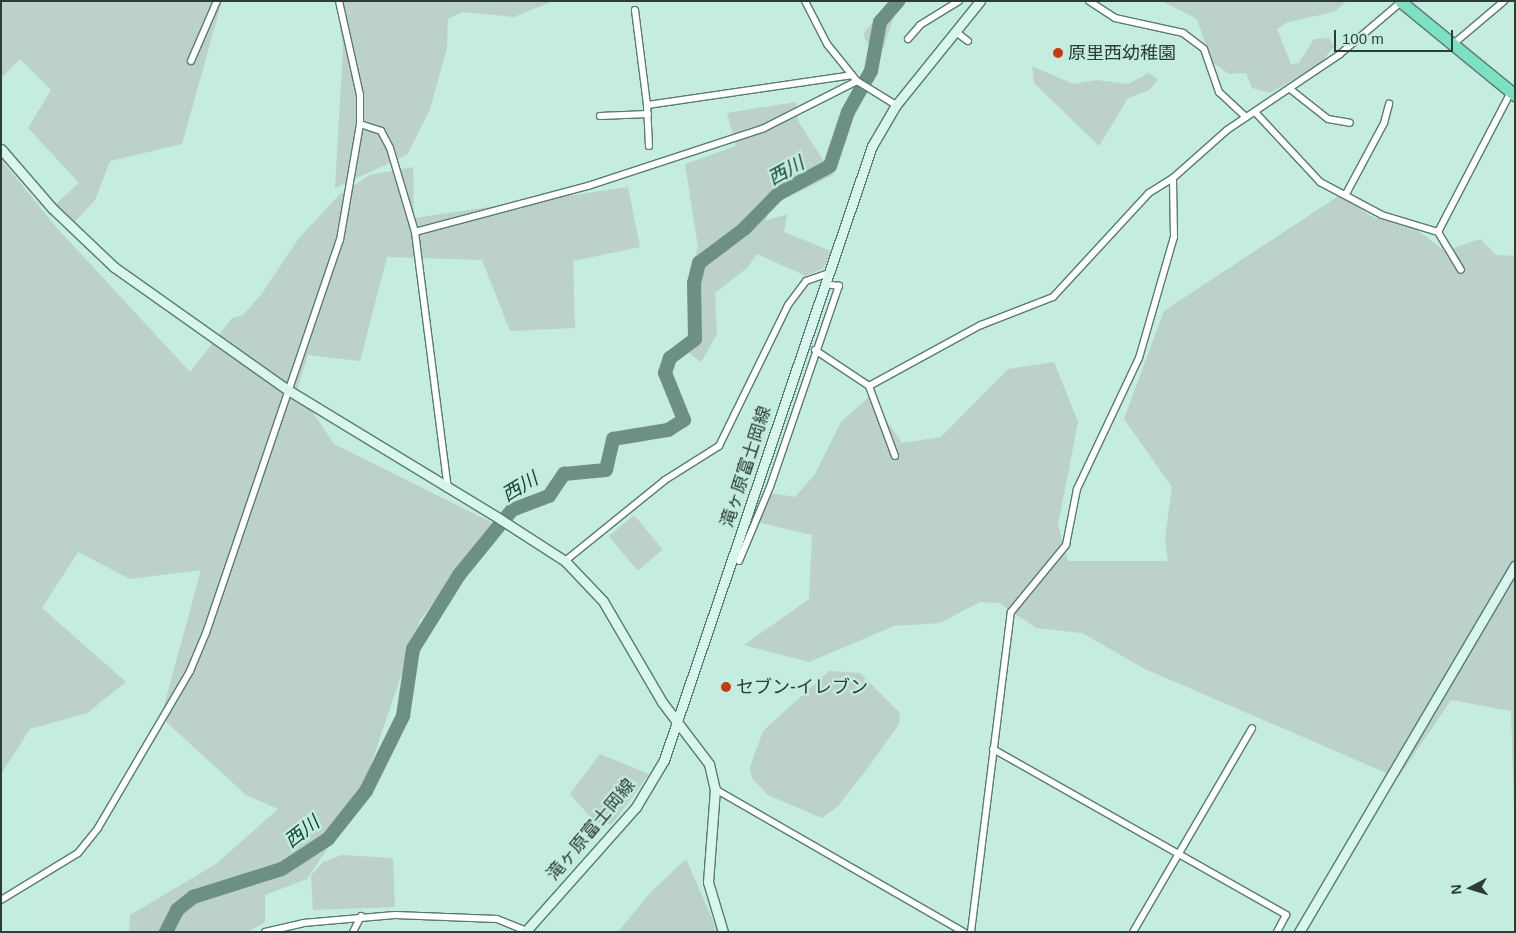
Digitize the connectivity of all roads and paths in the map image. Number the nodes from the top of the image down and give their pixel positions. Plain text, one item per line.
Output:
1 (217, 1) edge
2 (339, 1) edge
3 (805, 1) edge
4 (959, 1) edge
5 (980, 1) edge
6 (1088, 1) edge
7 (1504, 1) edge
8 (1405, 3) edge
9 (635, 10) dead end
10 (956, 32) junction
11 (908, 39) dead end
12 (968, 41) dead end
13 (1451, 46) junction
14 (191, 62) dead end
15 (852, 75) junction
16 (857, 81) junction
17 (1290, 89) junction
18 (1513, 94) edge
19 (1389, 104) dead end
20 (647, 105) junction
21 (896, 105) junction
22 (1254, 112) junction
23 (648, 114) junction
24 (600, 116) dead end
25 (1246, 117) junction
26 (1350, 123) dead end
27 (360, 124) junction
28 (649, 146) dead end
29 (1, 149) edge
30 (1173, 178) junction
31 (1346, 194) junction
32 (415, 232) junction
33 (1438, 232) junction
34 (1461, 270) dead end
35 (828, 273) junction
36 (825, 284) junction
37 (815, 350) junction
38 (869, 386) junction
39 (288, 390) junction
40 (895, 456) dead end
41 (448, 489) junction
42 (565, 561) junction
43 (739, 561) dead end
44 (1515, 566) edge
45 (679, 722) junction
46 (1252, 728) dead end
47 (994, 749) junction
48 (715, 789) junction
49 (1179, 853) junction
50 (1, 900) edge
51 (361, 916) junction
52 (525, 931) edge
53 (265, 932) edge
54 (353, 932) edge
55 (723, 932) edge
56 (964, 932) edge
57 (971, 932) edge
58 (1133, 932) edge
59 (1277, 932) edge
60 (1299, 932) edge

1 - 14 street
2 - 27 street
3 - 15 street
4 - 11 street
5 - 10 street, 滝ヶ原富士岡線
6 - 25 street
7 - 13 street
8 - 13 highway
8 - 17 street
9 - 20 street
10 - 12 street
10 - 21 street, 滝ヶ原富士岡線
13 - 18 highway
15 - 16 street
15 - 20 street
16 - 21 street
16 - 32 street
17 - 22 street
17 - 26 street
18 - 33 street
19 - 31 street
20 - 23 street
21 - 35 street, 滝ヶ原富士岡線
22 - 25 street
22 - 31 street
23 - 24 street
23 - 28 street
25 - 30 street
27 - 32 street
27 - 39 street
29 - 39 street
30 - 38 street
30 - 47 street
31 - 33 street
32 - 41 street
33 - 34 street
35 - 36 street, 滝ヶ原富士岡線
35 - 42 street
36 - 37 street
36 - 45 street, 滝ヶ原富士岡線
37 - 38 street
37 - 43 street
38 - 40 street
39 - 41 street
39 - 50 street
41 - 42 street
42 - 45 street
44 - 60 street
45 - 48 street
45 - 52 street, 滝ヶ原富士岡線
46 - 49 street
47 - 49 street
47 - 57 street
48 - 55 street
48 - 56 street
49 - 58 street
49 - 59 street
51 - 52 street
51 - 53 street
51 - 54 street

